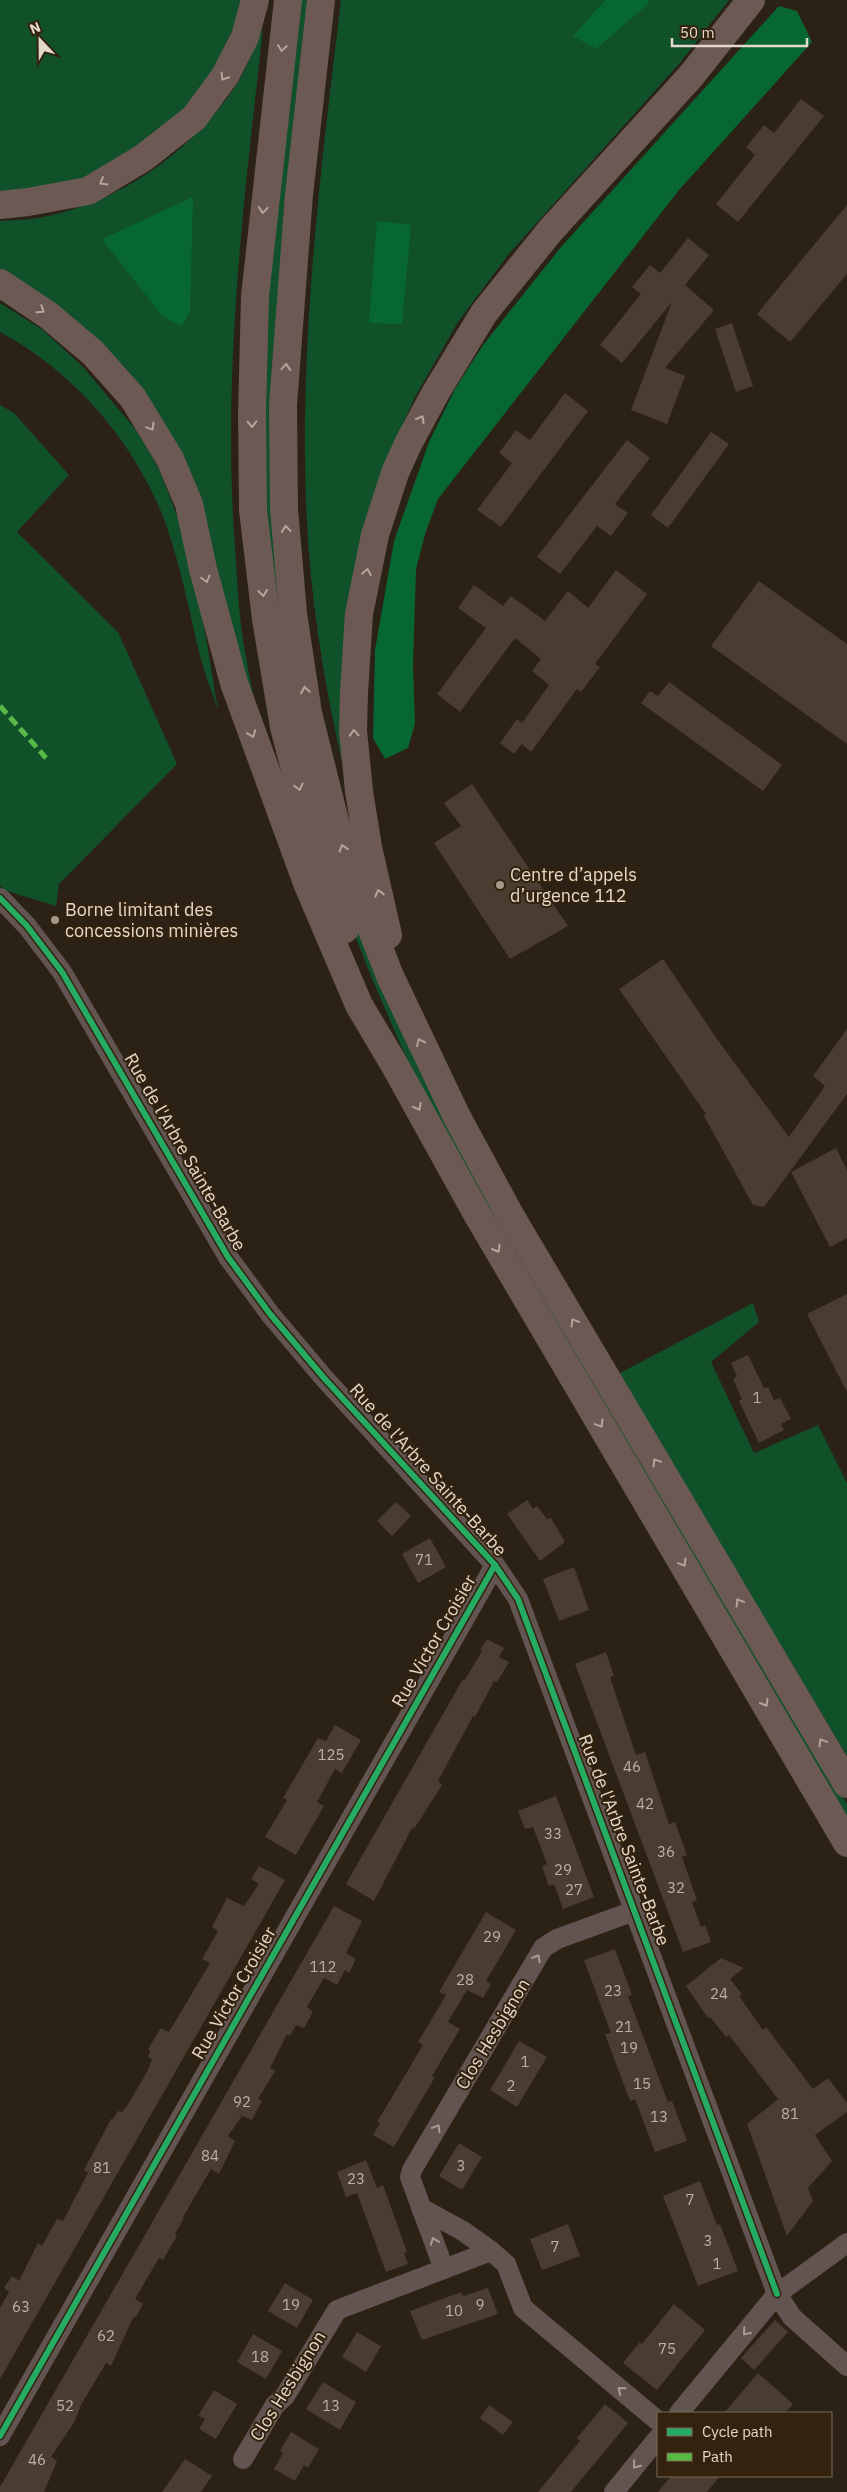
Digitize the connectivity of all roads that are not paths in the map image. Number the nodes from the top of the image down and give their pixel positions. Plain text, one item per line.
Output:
1 (255, 0) edge
2 (288, 0) edge
3 (321, 0) edge
4 (751, 0) edge
5 (0, 204) edge
6 (0, 283) edge
7 (0, 898) edge
8 (390, 976) junction
9 (394, 1064) junction
10 (495, 1565) junction
11 (847, 1784) edge
12 (847, 1843) edge
13 (634, 1911) junction
14 (421, 2208) junction
15 (847, 2243) edge
16 (491, 2251) junction
17 (444, 2269) junction
18 (777, 2294) junction
19 (847, 2366) edge
20 (680, 2412) edge
21 (657, 2420) edge
22 (0, 2436) edge
23 (657, 2439) edge
24 (243, 2459) dead end
25 (614, 2492) edge

1 -> 5 highway
2 -> 9 highway
8 -> 3 highway
8 -> 4 highway
6 -> 9 highway
7 - 10 street, Rue de l'Arbre Sainte-Barbe
11 -> 8 highway
9 -> 12 highway
10 - 13 street, Rue de l'Arbre Sainte-Barbe
10 - 22 street, Rue Victor Croisier
14 -> 13 street, Clos Hesbignon
13 - 18 street, Rue de l'Arbre Sainte-Barbe
14 - 16 street
17 -> 14 street, Clos Hesbignon
15 - 18 street
16 - 17 street, Clos Hesbignon
21 -> 16 street
17 - 24 street, Clos Hesbignon
18 - 19 street, Rue de l'Arbre Sainte-Barbe
18 -> 20 street
23 -> 25 street

